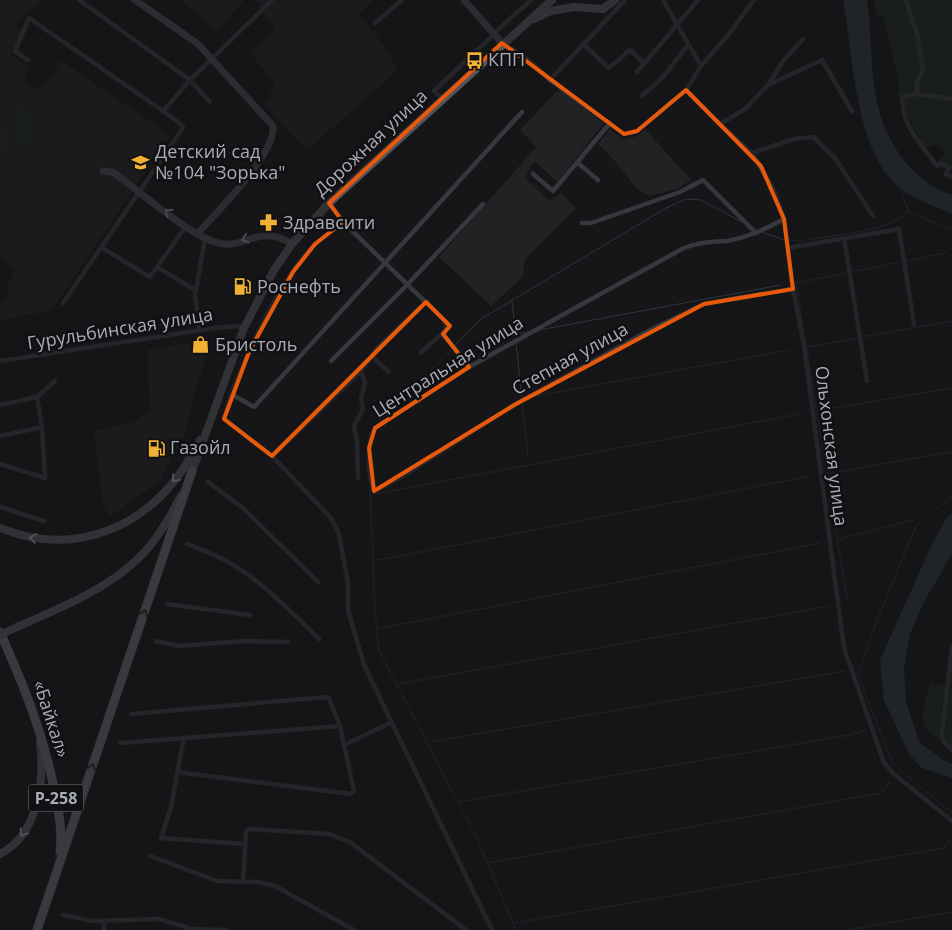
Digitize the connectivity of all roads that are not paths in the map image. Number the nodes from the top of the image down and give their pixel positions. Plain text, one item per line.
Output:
1 (79, 0) edge
2 (136, 0) edge
3 (272, 0) edge
4 (402, 0) edge
5 (464, 0) edge
6 (531, 0) edge
7 (583, 0) edge
8 (615, 0) edge
9 (625, 0) edge
10 (663, 0) edge
11 (698, 0) edge
12 (754, 0) edge
13 (906, 0) edge
14 (550, 1) edge
15 (593, 10) junction
16 (375, 23) dead end
17 (523, 24) junction
18 (677, 24) junction
19 (492, 36) junction
20 (803, 39) dead end
21 (502, 43) junction
22 (583, 44) junction
23 (688, 45) junction
24 (213, 59) junction
25 (28, 60) dead end
26 (644, 63) junction
27 (701, 66) junction
28 (637, 72) dead end
29 (190, 80) junction
30 (550, 80) junction
31 (768, 85) junction
32 (686, 90) junction
33 (917, 94) junction
34 (642, 96) dead end
35 (443, 99) junction
36 (952, 99) edge
37 (210, 102) dead end
38 (163, 111) junction
39 (852, 111) dead end
40 (522, 112) dead end
41 (610, 123) junction
42 (720, 124) junction
43 (752, 153) junction
44 (578, 163) junction
45 (103, 171) dead end
46 (533, 174) dead end
47 (952, 177) edge
48 (598, 180) dead end
49 (139, 191) junction
50 (329, 203) junction
51 (483, 204) dead end
52 (873, 216) dead end
53 (784, 219) junction
54 (343, 222) junction
55 (582, 223) dead end
56 (186, 226) junction
57 (756, 233) junction
58 (197, 234) junction
59 (844, 238) junction
60 (205, 239) junction
61 (292, 244) junction
62 (101, 247) junction
63 (788, 248) junction
64 (383, 262) junction
65 (157, 267) junction
66 (407, 285) junction
67 (792, 289) junction
68 (195, 290) junction
69 (426, 302) junction
70 (63, 303) dead end
71 (914, 324) dead end
72 (244, 328) junction
73 (200, 330) junction
74 (443, 334) junction
75 (422, 352) dead end
76 (372, 356) junction
77 (0, 361) edge
78 (331, 361) dead end
79 (469, 367) junction
80 (361, 371) junction
81 (388, 372) dead end
82 (55, 381) dead end
83 (867, 381) dead end
84 (231, 394) junction
85 (37, 397) junction
86 (0, 405) edge
87 (210, 423) junction
88 (42, 427) junction
89 (0, 436) edge
90 (272, 456) junction
91 (0, 464) edge
92 (192, 471) junction
93 (358, 478) dead end
94 (208, 482) dead end
95 (377, 491) joint
96 (0, 507) edge
97 (44, 521) dead end
98 (0, 528) edge
99 (187, 544) dead end
100 (318, 582) dead end
101 (167, 604) dead end
102 (250, 615) dead end
103 (0, 634) edge
104 (319, 639) dead end
105 (156, 640) dead end
106 (288, 642) dead end
107 (952, 647) edge
108 (130, 714) dead end
109 (37, 718) junction
110 (390, 723) junction
111 (340, 726) junction
112 (184, 737) junction
113 (120, 743) dead end
114 (344, 745) junction
115 (952, 750) edge
116 (177, 772) junction
117 (952, 821) edge
118 (245, 844) junction
119 (0, 854) edge
120 (150, 856) dead end
121 (53, 879) junction
122 (242, 882) junction
123 (63, 915) dead end
124 (104, 921) junction
125 (37, 930) edge
126 (104, 930) edge
127 (226, 930) edge
128 (354, 930) edge
129 (466, 930) edge
130 (492, 930) edge

1 - 29 street
2 - 24 street
3 - 24 street
4 - 16 street
5 - 19 street
6 - 19 street
7 - 15 main road
8 - 15 main road
9 - 22 street
10 - 18 street
11 - 18 street
12 - 27 street
13 - 33 street
14 - 17 main road, Дорожная улица
15 - 17 main road
17 - 21 main road, Дорожная улица
18 - 23 street
18 - 26 street
19 - 21 street
19 - 35 street
20 - 31 street
21 - 30 street
21 - 35 main road, Дорожная улица
22 - 26 street
22 - 30 street
23 - 27 street
23 - 34 street
24 - 29 street
24 - 58 street
25 - 38 street
26 - 28 street
27 - 32 street
29 - 37 street
29 - 38 street
30 - 41 street
31 - 39 street
31 - 42 street
32 - 41 street
32 - 42 street, Ольхонская улица
33 - 36 street
33 - 47 street
35 - 50 main road, Дорожная улица
38 - 49 street
40 - 64 street
41 - 44 street
42 - 43 street, Ольхонская улица
43 - 52 street
43 - 53 street, Ольхонская улица
44 - 46 street
44 - 48 street
45 - 49 street
56 -> 49 street
49 - 62 street
50 - 54 street
50 - 61 main road, Дорожная улица
51 - 66 street
53 - 57 street, Центральная улица
53 - 63 street, Ольхонская улица
54 - 64 street
54 - 84 street
55 - 57 street
56 - 58 street
56 - 65 street
57 - 79 street, Центральная улица
58 - 60 street
59 - 63 street
59 - 71 street
59 - 83 street
61 -> 60 street
60 - 68 street
61 - 72 main road, Дорожная улица
62 - 65 street
62 - 70 street
63 - 67 street, Ольхонская улица
64 - 66 street
64 - 84 street
65 - 68 street
66 - 69 street
66 - 78 street
67 - 95 street, Степная улица
67 - 117 street, Ольхонская улица
68 - 73 street
69 - 74 street
69 - 76 street
72 - 73 street, Гурульбинская улица
72 - 87 main road, Дорожная улица
73 - 77 street, Гурульбинская улица
74 - 75 street
74 - 79 street
76 - 80 street
76 - 81 street
79 - 95 street, Центральная улица
80 - 90 street
80 - 93 street
82 - 85 street
84 - 90 street
85 - 86 street
85 - 88 street
87 - 92 main road, Дорожная улица
87 -> 98 main road
88 - 89 street
88 - 91 street
90 - 110 street
92 - 103 main road, Дорожная улица, bridge
121 -> 92 highway
94 - 100 street
96 - 97 street
99 - 104 street
101 - 102 street
103 - 109 highway, «Байкал» / Р-258
105 - 106 street
107 - 115 street
108 - 111 street
109 -> 119 main road
109 - 121 highway, «Байкал» / Р-258
110 - 114 street
110 - 130 street
111 - 112 street
111 - 114 street
112 - 113 street
112 - 116 street
114 - 116 street
116 - 118 street
118 - 122 street
118 - 129 street
120 - 122 street
121 - 125 highway, Р-258
122 - 128 street
123 - 124 street
124 - 126 street
124 - 127 street

